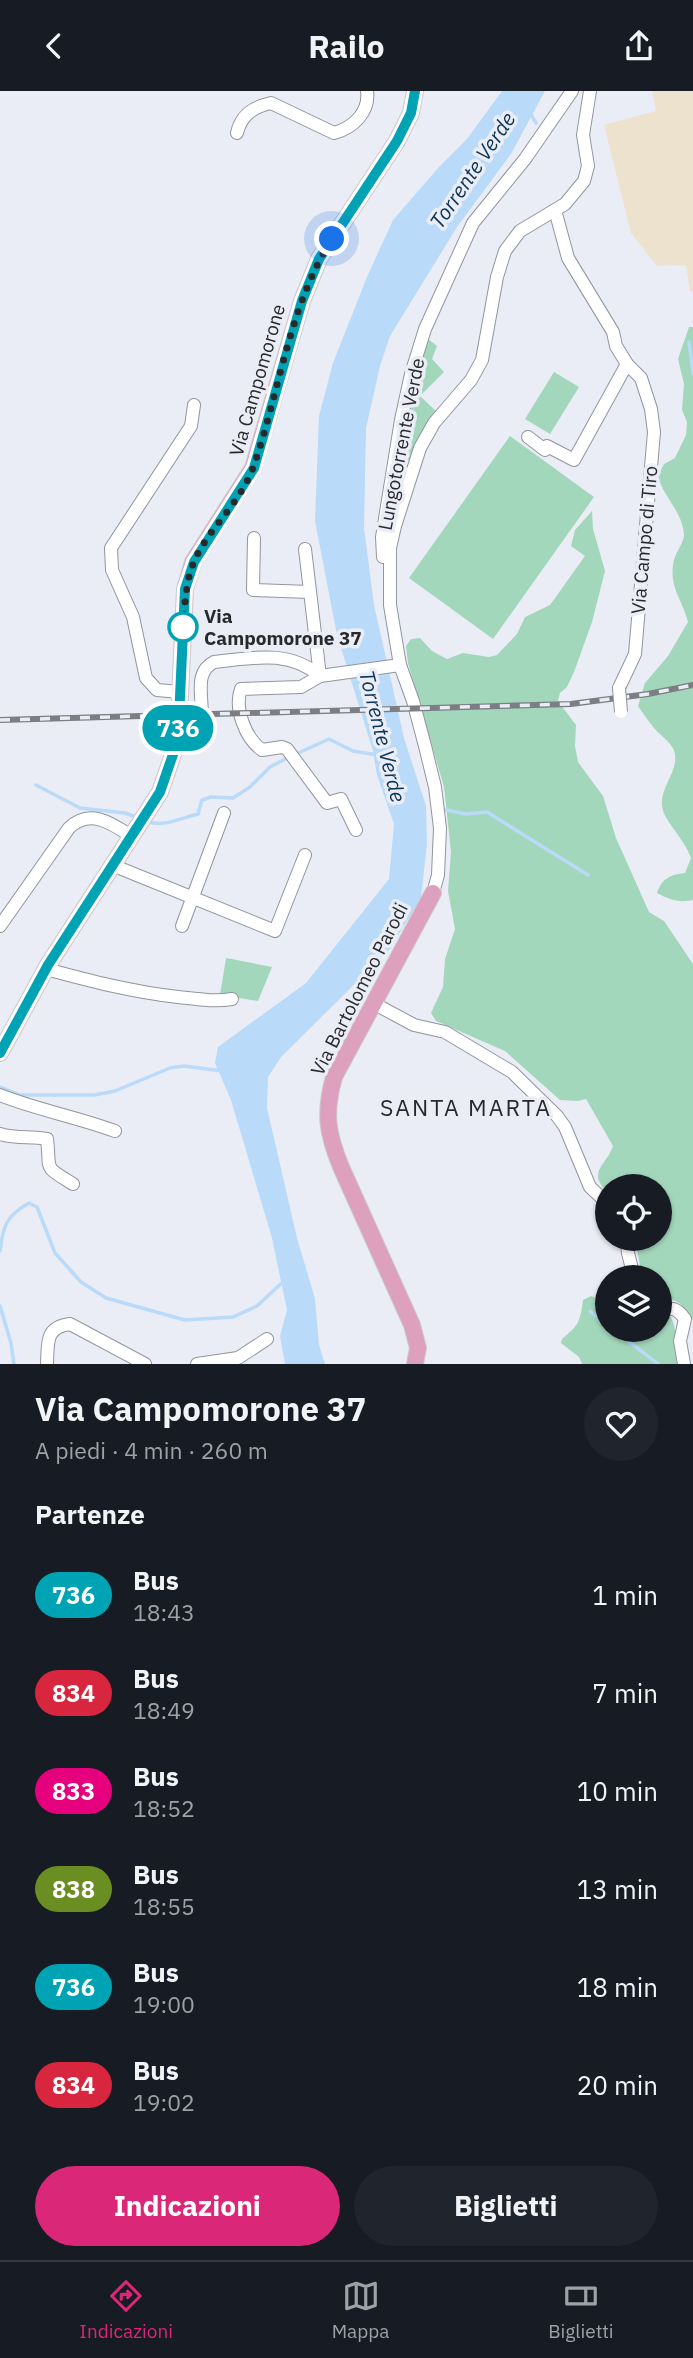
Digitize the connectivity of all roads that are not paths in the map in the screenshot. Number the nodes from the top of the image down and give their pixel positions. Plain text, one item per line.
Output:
1 (367, 91) edge
2 (415, 91) edge
3 (572, 91) edge
4 (590, 91) edge
5 (237, 133) dead end
6 (555, 210) junction
7 (627, 364) junction
8 (194, 405) dead end
9 (528, 437) dead end
10 (254, 538) dead end
11 (305, 549) dead end
12 (388, 590) junction
13 (310, 592) junction
14 (390, 605) joint
15 (400, 665) junction
16 (324, 675) junction
17 (180, 692) junction
18 (622, 716) dead end
19 (178, 740) junction
20 (224, 813) dead end
21 (138, 825) junction
22 (356, 830) dead end
23 (305, 855) dead end
24 (112, 865) junction
25 (433, 893) joint
26 (193, 898) junction
27 (0, 926) edge
28 (182, 926) dead end
29 (46, 969) junction
30 (232, 999) dead end
31 (373, 1003) junction
32 (0, 1053) edge
33 (0, 1095) edge
34 (115, 1131) dead end
35 (0, 1134) edge
36 (73, 1184) dead end
37 (595, 1192) edge
38 (672, 1308) edge
39 (267, 1339) dead end
40 (227, 1362) edge
41 (47, 1364) edge
42 (145, 1364) edge
43 (197, 1364) edge
44 (415, 1364) edge
45 (684, 1364) edge

1 - 5 street
2 - 17 main road, Via Campomorone
3 - 12 street, Lungotorrente Verde
4 - 6 street
6 - 7 street, Via Campo di Tiro
6 - 12 street
7 - 9 street
7 - 18 street, Via Campo di Tiro, bridge
8 - 17 street
10 - 13 street
11 - 13 street
12 - 14 street, Lungotorrente Verde
13 - 16 street
14 - 15 street, Via Bartolomeo Parodi
15 - 16 street
15 - 25 street, Via Bartolomeo Parodi
16 - 19 street
16 - 22 street
17 - 19 main road, Via Campomorone
19 - 21 main road, Via Campomorone
20 - 26 street
21 - 24 main road, Via Campomorone
21 - 27 street
23 - 26 street
24 - 26 street
24 - 29 main road, Via Campomorone
25 - 31 main road, Via Bartolomeo Parodi
26 - 28 street
29 - 30 street
29 - 32 main road, Via Campomorone
31 - 37 street
31 - 44 main road, Via Bartolomeo Parodi
33 - 34 street
35 - 36 street
38 - 45 street
39 - 40 street
40 - 43 street
41 - 42 street

